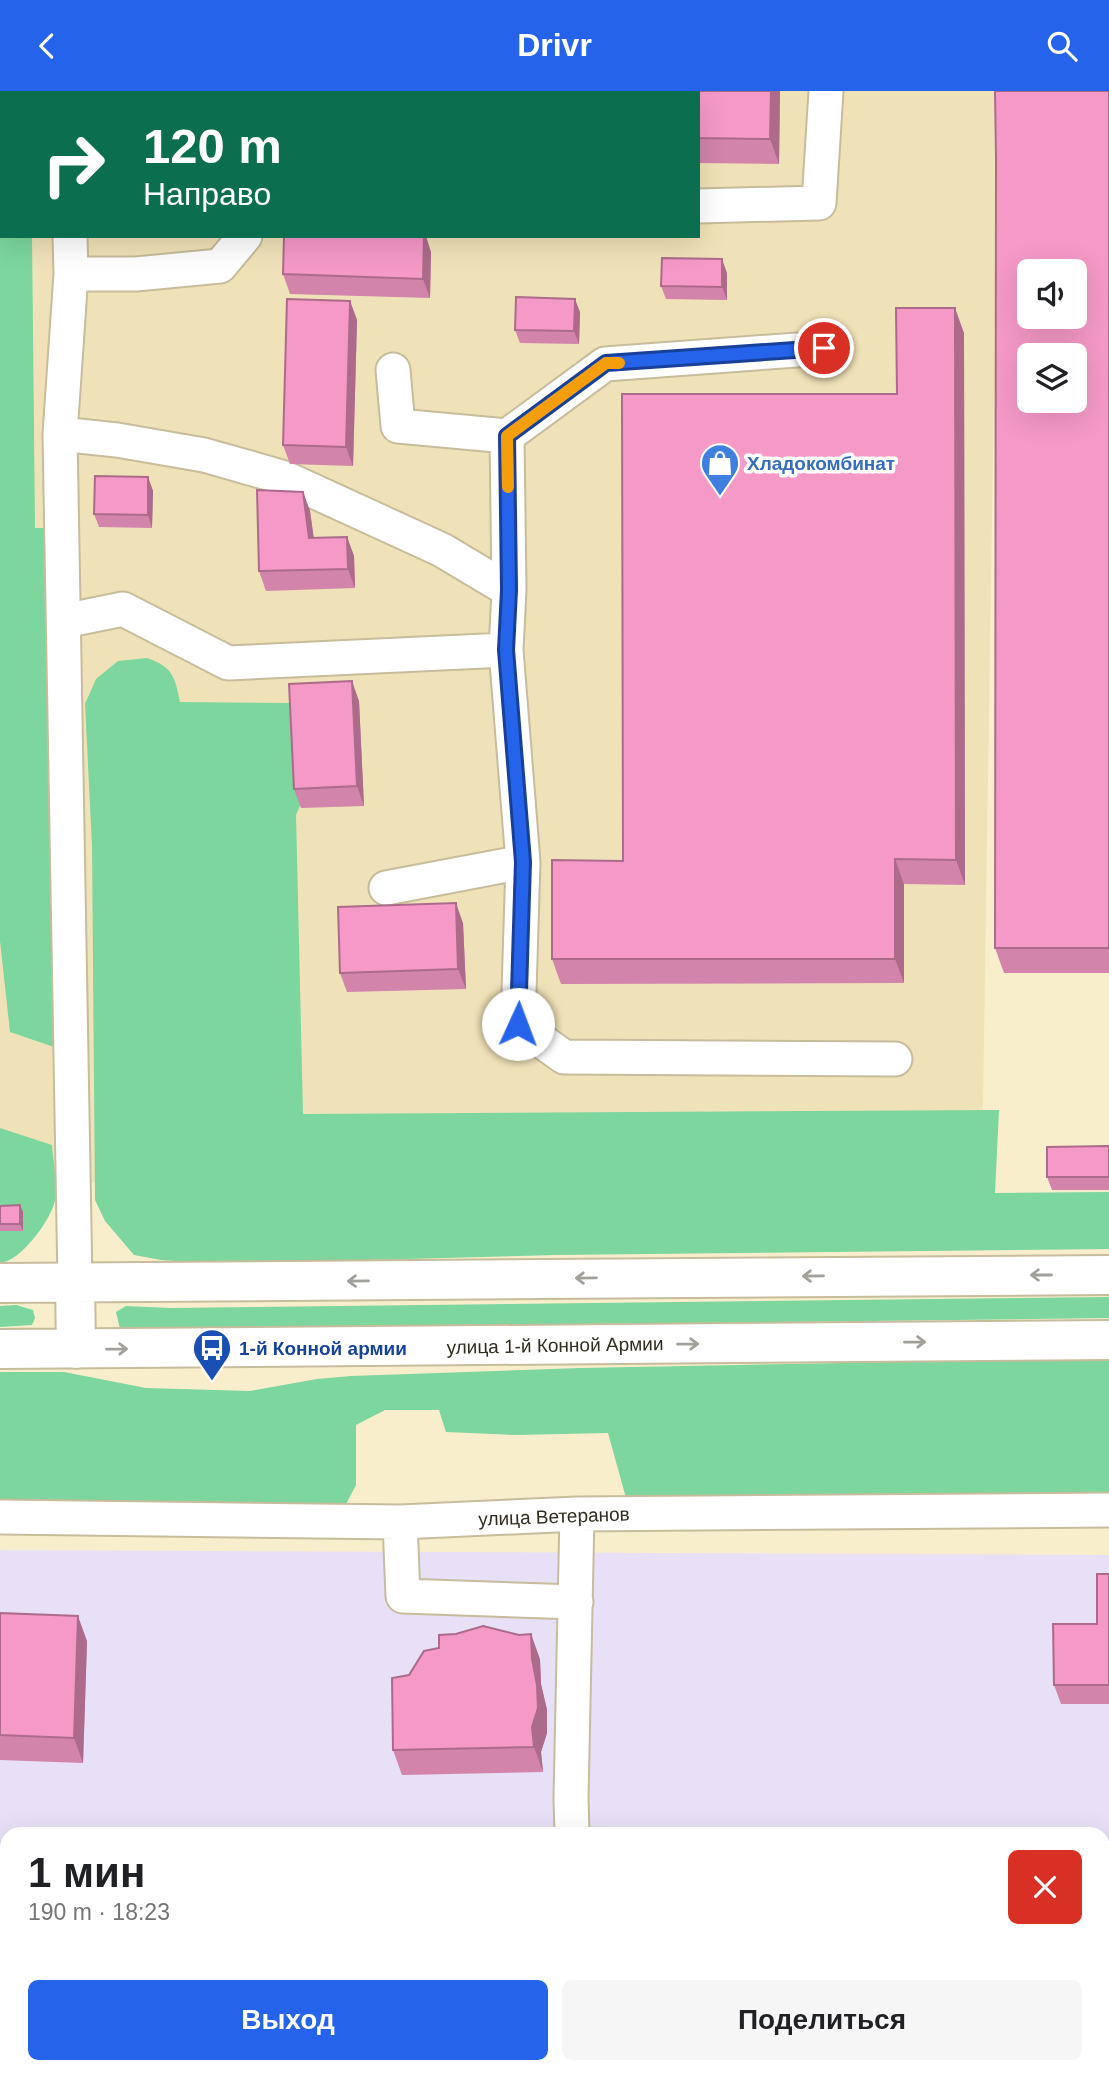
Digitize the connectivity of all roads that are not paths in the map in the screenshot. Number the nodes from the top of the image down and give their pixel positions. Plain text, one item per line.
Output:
1 (826, 91) edge
2 (700, 207) edge
3 (69, 238) edge
4 (243, 238) edge
5 (71, 274) junction
6 (824, 348) dead end
7 (393, 370) dead end
8 (60, 434) junction
9 (507, 436) junction
10 (509, 590) junction
11 (64, 621) junction
12 (506, 650) junction
13 (523, 862) junction
14 (386, 888) dead end
15 (895, 1059) dead end
16 (1109, 1275) edge
17 (0, 1283) edge
18 (75, 1283) junction
19 (1109, 1340) edge
20 (0, 1349) edge
21 (76, 1349) junction
22 (1109, 1510) edge
23 (578, 1514) junction
24 (0, 1517) edge
25 (400, 1522) junction
26 (576, 1602) junction
27 (572, 1827) edge

1 - 2 lane
3 - 5 lane
4 - 5 lane
5 - 8 lane
6 - 9 lane
7 - 9 lane
8 - 10 lane
8 - 11 lane
9 - 10 lane
10 - 12 lane
11 - 12 lane
11 - 18 lane
12 - 13 lane
13 - 14 lane
13 - 15 lane
16 -> 18 main road
17 - 18 main road
18 - 21 main road
21 -> 19 main road, улица 1-й Конной Армии
20 - 21 main road, улица 1-й Конной Армии
22 - 23 lane, улица Ветеранов
23 - 25 lane, улица Ветеранов
23 - 26 lane
24 - 25 lane, улица Ветеранов
25 - 26 lane
26 - 27 lane

